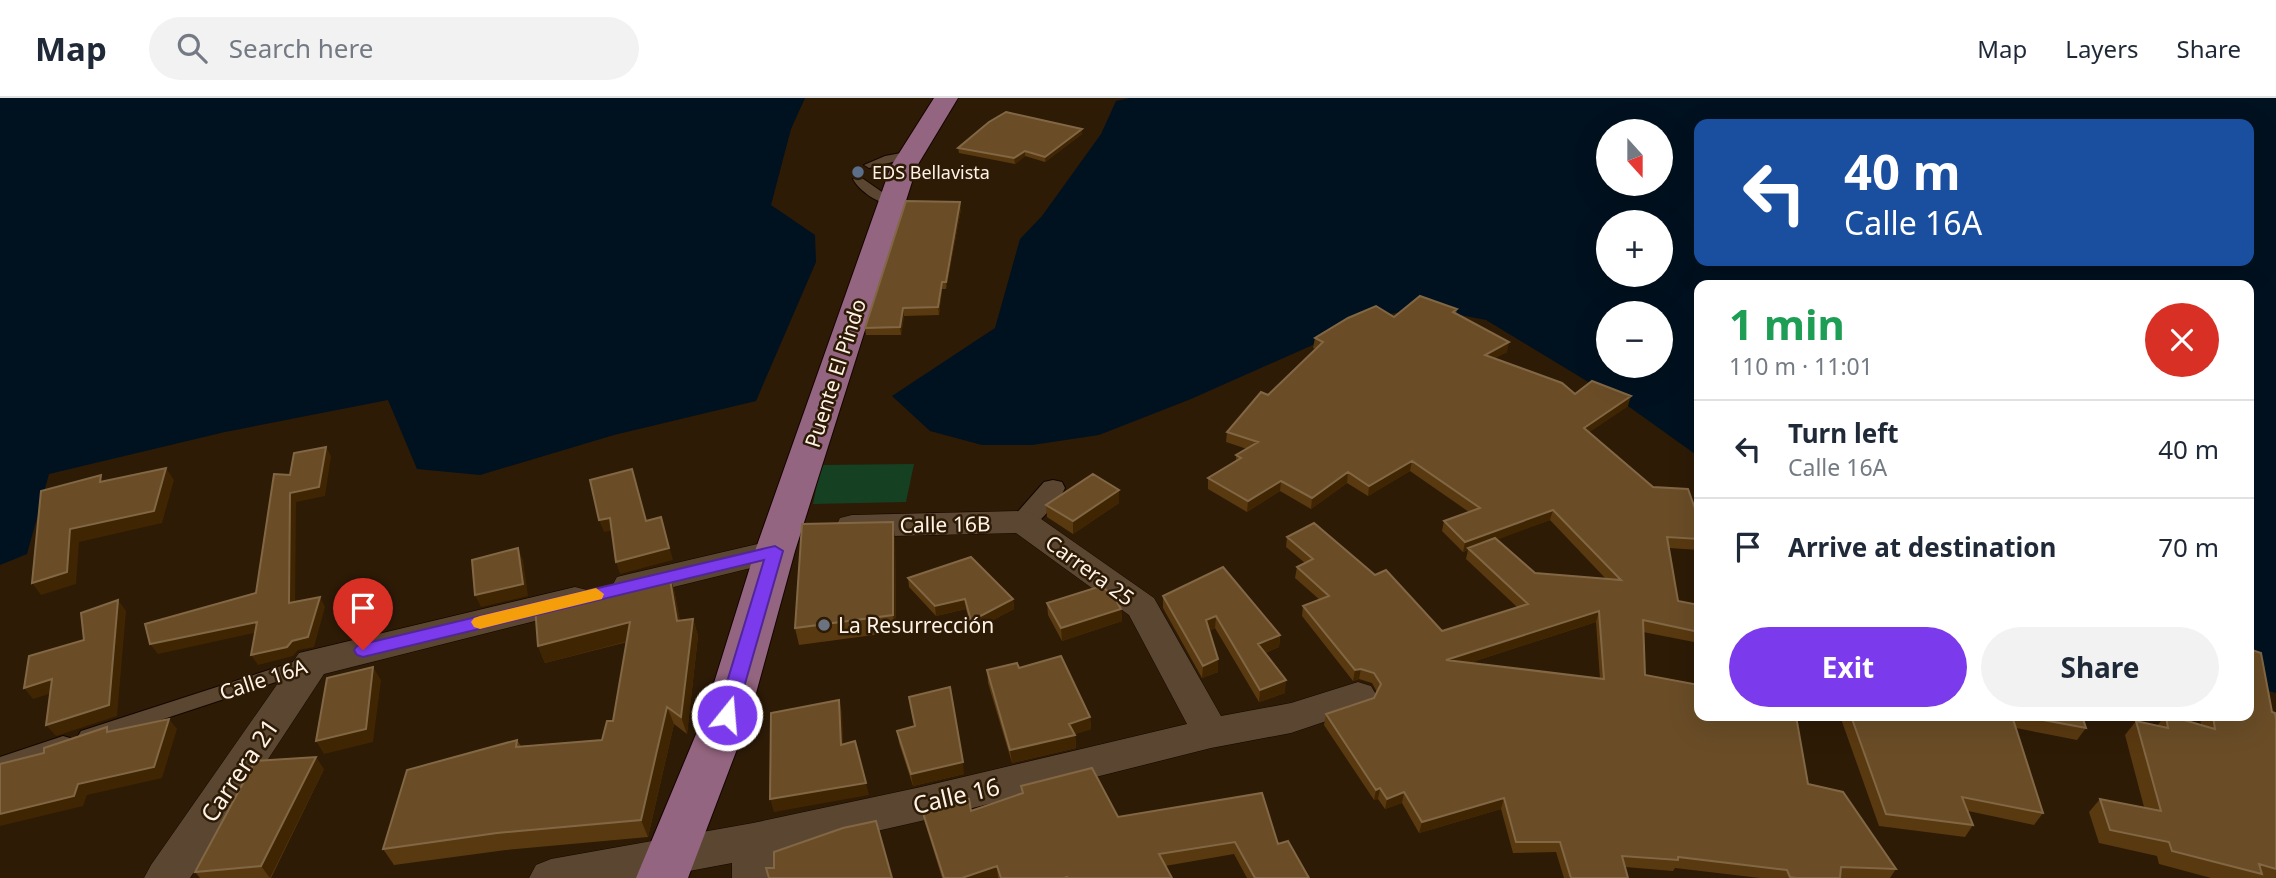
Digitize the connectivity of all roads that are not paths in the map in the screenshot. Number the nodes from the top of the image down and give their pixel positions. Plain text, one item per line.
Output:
1 (946, 98) edge
2 (912, 154) junction
3 (869, 166) dead end
4 (859, 179) dead end
5 (886, 217) junction
6 (1053, 488) dead end
7 (1023, 522) junction
8 (796, 530) junction
9 (312, 663) junction
10 (1358, 696) dead end
11 (1211, 733) junction
12 (0, 765) edge
13 (753, 860) edge
14 (667, 866) edge
15 (166, 878) edge
16 (551, 878) edge

1 - 2 main road, Puente El Pindo
2 - 3 lane
2 - 5 main road, Puente El Pindo
4 - 5 lane
5 - 8 main road, Puente El Pindo
6 - 7 street
7 - 8 street, Calle 16B
7 - 11 street, Carrera 25
8 - 9 street, Calle 16A
8 - 14 main road, Puente El Pindo
9 - 12 lane, Calle 16A
9 - 15 street, Carrera 21
10 - 11 street, Calle 16
11 - 13 street, Calle 16
13 - 14 street, Calle 16
14 - 16 street, Calle 16

